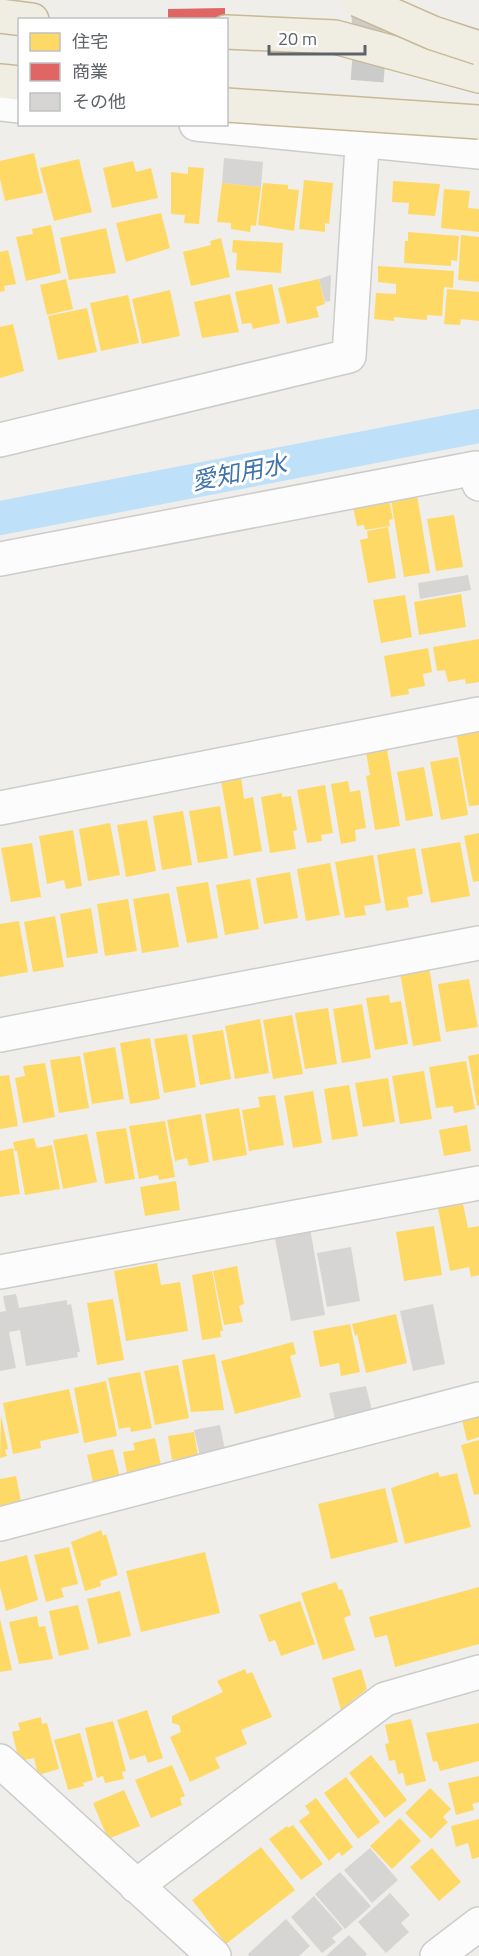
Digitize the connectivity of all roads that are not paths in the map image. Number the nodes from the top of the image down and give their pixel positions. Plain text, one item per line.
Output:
1 (358, 0) edge
2 (0, 16) edge
3 (18, 18) edge
4 (228, 32) edge
5 (479, 48) edge
6 (479, 76) edge
7 (0, 81) edge
8 (18, 83) edge
9 (0, 104) edge
10 (228, 105) edge
11 (18, 106) edge
12 (479, 122) edge
13 (223, 126) edge
14 (363, 136) junction
15 (479, 152) edge
16 (0, 440) edge
17 (479, 484) edge
18 (0, 559) edge
19 (479, 714) edge
20 (0, 808) edge
21 (479, 943) edge
22 (0, 1035) edge
23 (479, 1183) edge
24 (0, 1272) edge
25 (479, 1399) edge
26 (0, 1524) edge
27 (479, 1672) edge
28 (0, 1761) edge
29 (136, 1886) junction
30 (479, 1924) edge
31 (214, 1956) edge
32 (437, 1956) edge

1 - 5 highway, bridge
2 - 3 highway
4 - 6 highway
7 - 8 highway
9 - 11 street
10 - 12 highway, bridge
13 - 14 street
14 - 15 street
14 - 16 street
17 - 18 street
19 - 20 street
21 - 22 street
23 - 24 street
25 - 26 street
27 - 29 street
28 - 29 street
29 - 31 street
30 - 32 street

